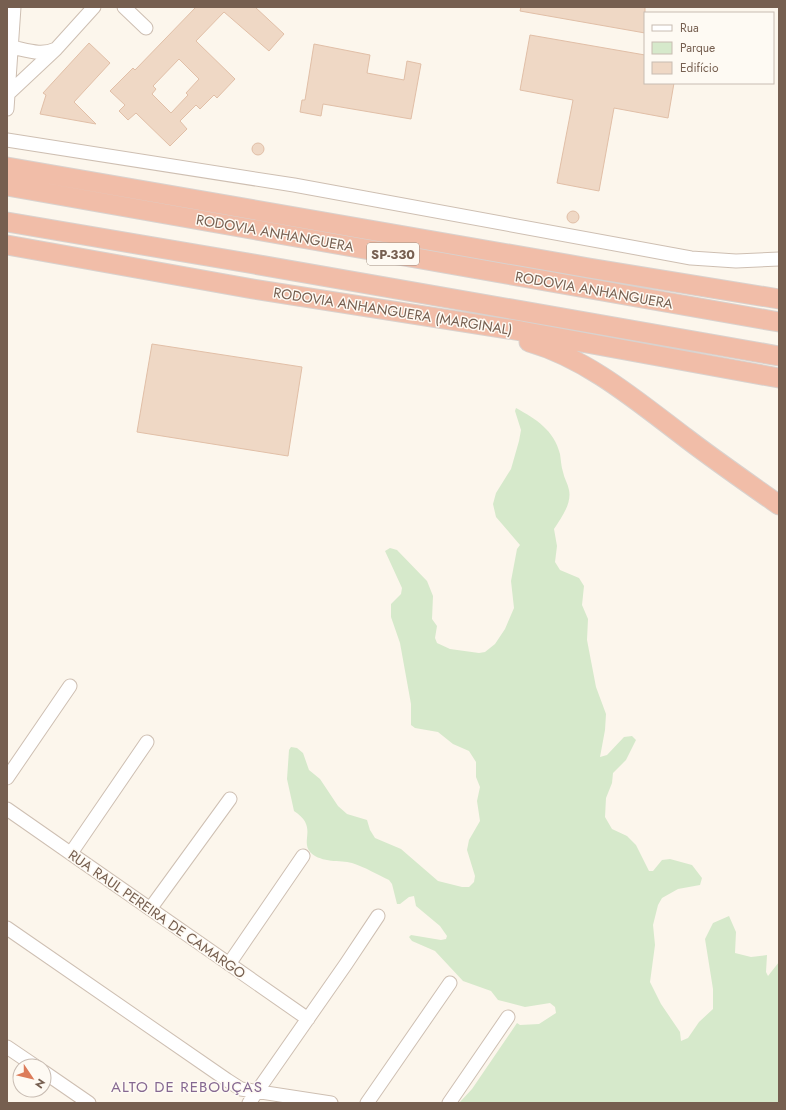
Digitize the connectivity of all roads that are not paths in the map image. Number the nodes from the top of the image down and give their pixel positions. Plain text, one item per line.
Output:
1 (14, 7) edge
2 (94, 7) edge
3 (124, 7) edge
4 (146, 28) dead end
5 (11, 47) junction
6 (56, 50) junction
7 (8, 94) junction
8 (7, 109) edge
9 (7, 140) edge
10 (7, 167) edge
11 (7, 186) edge
12 (7, 222) edge
13 (7, 245) edge
14 (779, 259) edge
15 (691, 284) junction
16 (779, 295) edge
17 (779, 299) edge
18 (399, 312) junction
19 (779, 322) edge
20 (779, 356) edge
21 (779, 378) edge
22 (779, 505) edge
23 (70, 686) dead end
24 (147, 742) dead end
25 (7, 778) edge
26 (230, 799) dead end
27 (7, 809) edge
28 (71, 853) junction
29 (303, 856) dead end
30 (150, 909) junction
31 (378, 916) dead end
32 (7, 928) edge
33 (228, 964) junction
34 (450, 983) dead end
35 (508, 1018) dead end
36 (308, 1019) junction
37 (7, 1047) edge
38 (23, 1058) edge
39 (52, 1078) edge
40 (256, 1092) junction
41 (89, 1103) edge
42 (248, 1103) edge
43 (332, 1103) edge
44 (366, 1103) edge
45 (450, 1103) edge

1 - 5 street
2 - 6 street
3 - 4 street
5 - 6 street
5 - 7 street
6 - 7 street
7 - 8 street
9 - 14 street
10 - 15 highway
11 - 19 highway, RODOVIA ANHANGUERA / SP-330
12 - 20 highway, SP-330
13 - 18 highway, RODOVIA ANHANGUERA (MARGINAL)
15 - 16 highway
15 - 17 highway
18 - 21 highway, RODOVIA ANHANGUERA (MARGINAL)
18 - 22 highway
23 - 25 street
24 - 28 street
26 - 30 street
27 - 28 street, RUA RAUL PEREIRA DE CAMARGO
28 - 30 street, RUA RAUL PEREIRA DE CAMARGO
29 - 33 street
30 - 33 street, RUA RAUL PEREIRA DE CAMARGO
31 - 36 street
32 - 40 street
33 - 36 street, RUA RAUL PEREIRA DE CAMARGO
34 - 44 street
35 - 45 street
36 - 40 street
37 - 38 street
39 - 41 street
40 - 42 street
40 - 43 street

